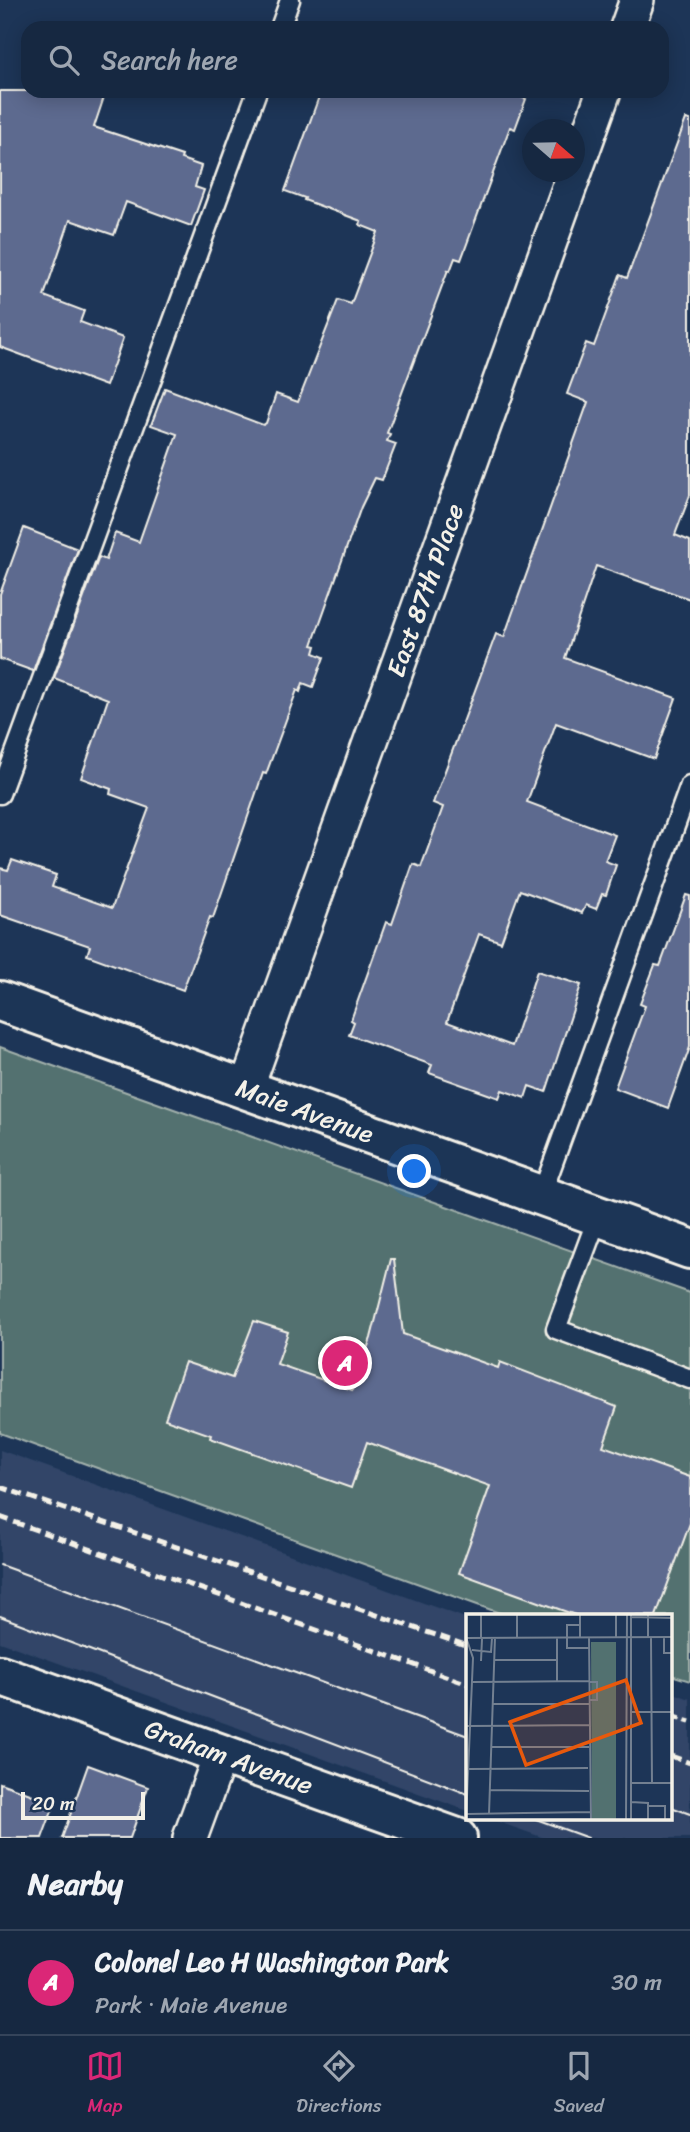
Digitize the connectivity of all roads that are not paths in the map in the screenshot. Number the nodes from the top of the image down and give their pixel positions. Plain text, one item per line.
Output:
1 (290, 0) edge
2 (637, 0) edge
3 (282, 21) edge
4 (630, 21) edge
5 (254, 98) edge
6 (601, 98) edge
7 (690, 785) edge
8 (0, 794) edge
9 (0, 1000) edge
10 (246, 1089) junction
11 (541, 1196) junction
12 (598, 1216) junction
13 (690, 1249) edge
14 (690, 1379) edge
15 (0, 1675) edge
16 (221, 1754) junction
17 (190, 1838) edge
18 (457, 1838) edge

1 - 3 lane
2 - 4 street
5 - 8 lane
6 - 10 street, East 87th Place
7 - 11 lane
9 - 10 street, Maie Avenue
10 - 11 street, Maie Avenue
11 - 12 street, Maie Avenue
12 - 13 street, Maie Avenue
12 - 14 lane
15 - 16 street, Graham Avenue
16 - 17 street
16 - 18 street, Graham Avenue

